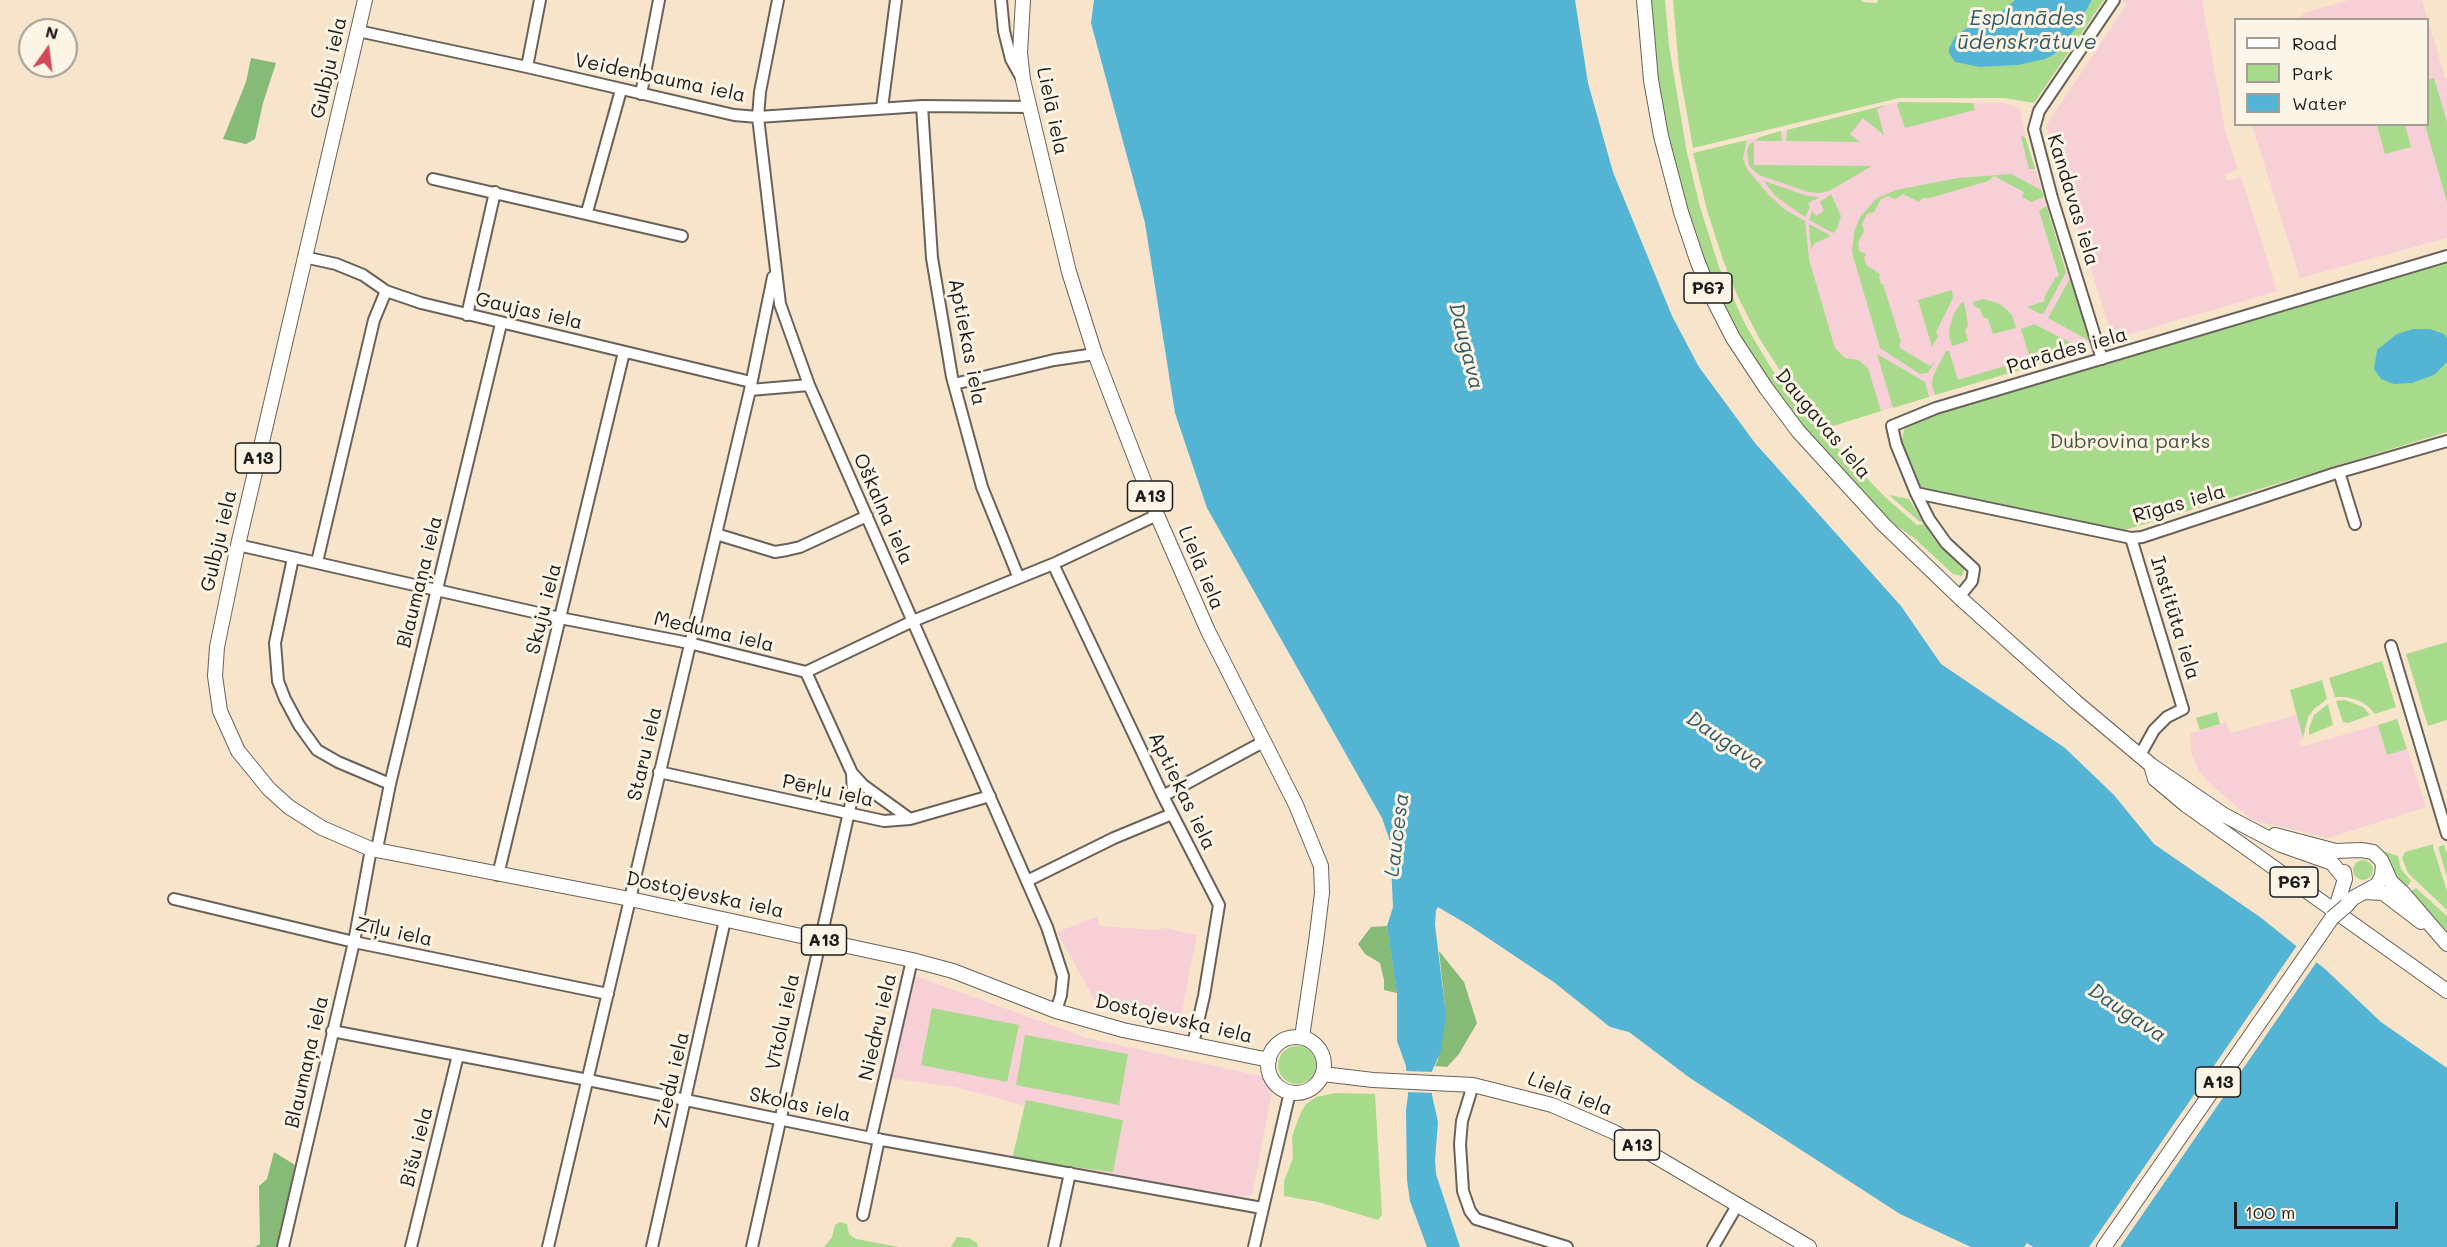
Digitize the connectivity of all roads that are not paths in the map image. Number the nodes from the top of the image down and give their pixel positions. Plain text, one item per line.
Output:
1 (366, 0) edge
2 (540, 0) edge
3 (660, 0) edge
4 (778, 0) edge
5 (896, 0) edge
6 (1001, 0) edge
7 (1023, 0) edge
8 (1644, 0) edge
9 (2114, 0) edge
10 (358, 31) junction
11 (527, 67) junction
12 (1023, 80) junction
13 (621, 90) junction
14 (642, 94) junction
15 (922, 106) junction
16 (1030, 107) junction
17 (882, 108) junction
18 (758, 117) junction
19 (434, 179) dead end
20 (495, 192) junction
21 (587, 212) junction
22 (682, 236) dead end
23 (2447, 256) edge
24 (304, 257) junction
25 (775, 268) junction
26 (386, 291) junction
27 (468, 315) junction
28 (501, 324) junction
29 (624, 352) junction
30 (1095, 354) junction
31 (2102, 359) junction
32 (954, 384) junction
33 (808, 385) junction
34 (751, 386) junction
35 (2447, 441) edge
36 (2339, 472) junction
37 (1916, 493) junction
38 (1157, 515) junction
39 (867, 516) junction
40 (2355, 524) dead end
41 (716, 534) junction
42 (2131, 538) junction
43 (238, 545) junction
44 (293, 558) junction
45 (317, 562) junction
46 (1053, 564) junction
47 (1018, 576) junction
48 (437, 591) junction
49 (1959, 597) junction
50 (560, 618) junction
51 (913, 621) junction
52 (689, 643) junction
53 (2391, 646) dead end
54 (806, 672) junction
55 (1263, 742) junction
56 (2140, 755) junction
57 (2151, 765) junction
58 (659, 772) junction
59 (852, 772) junction
60 (390, 784) junction
61 (990, 796) junction
62 (1163, 796) junction
63 (2443, 809) edge
64 (1172, 814) junction
65 (849, 815) junction
66 (910, 819) junction
67 (2258, 832) junction
68 (2447, 834) edge
69 (374, 849) junction
70 (2356, 851) junction
71 (2383, 864) junction
72 (498, 874) junction
73 (2345, 879) junction
74 (1027, 880) junction
75 (2364, 892) junction
76 (174, 899) dead end
77 (630, 899) junction
78 (2342, 904) junction
79 (726, 920) junction
80 (819, 939) junction
81 (2443, 940) edge
82 (354, 942) junction
83 (912, 960) junction
84 (2447, 990) edge
85 (608, 994) junction
86 (1056, 1011) junction
87 (332, 1031) junction
88 (1302, 1037) junction
89 (1192, 1044) junction
90 (458, 1055) junction
91 (1269, 1060) junction
92 (1323, 1074) junction
93 (588, 1080) junction
94 (1473, 1085) junction
95 (1290, 1092) junction
96 (686, 1100) junction
97 (781, 1120) junction
98 (875, 1139) junction
99 (1070, 1173) junction
100 (1738, 1204) junction
101 (1262, 1208) junction
102 (863, 1215) dead end
103 (283, 1247) edge
104 (411, 1247) edge
105 (548, 1247) edge
106 (652, 1247) edge
107 (752, 1247) edge
108 (1054, 1247) edge
109 (1254, 1247) edge
110 (1567, 1247) edge
111 (1713, 1247) edge
112 (1809, 1247) edge
113 (2104, 1247) edge

1 - 10 main road, Gulbju iela / A13
2 - 11 street
3 - 14 street
4 - 18 street, Oškalna iela
5 - 17 street
6 - 12 street
7 - 12 main road, Lielā iela / A13
8 - 49 main road, Daugavas iela / P67
9 - 31 street, Kandavas iela
10 - 11 street, Veidenbauma iela
10 - 24 main road, Gulbju iela / A13
11 - 13 street, Veidenbauma iela
12 - 16 main road, Lielā iela / A13
13 - 14 street, Veidenbauma iela
13 - 21 street
14 - 18 street, Veidenbauma iela
15 - 16 street, Veidenbauma iela
15 - 17 street, Veidenbauma iela
15 - 32 street, Aptiekas iela
16 - 30 main road, Lielā iela / A13
17 - 18 street, Veidenbauma iela
18 - 25 street, Oškalna iela
19 - 20 street
20 - 21 street
20 - 27 street
21 - 22 street
23 - 31 street, Parādes iela
24 - 26 street, Gaujas iela
24 - 43 main road, Gulbju iela / A13
25 - 33 street, Oškalna iela
25 - 34 street, Staru iela
26 - 27 street, Gaujas iela
26 - 45 street
27 - 28 street, Gaujas iela
28 - 29 street, Gaujas iela
28 - 48 street, Blaumaņa iela
29 - 34 street, Gaujas iela
29 - 50 street, Skuju iela
30 - 32 street
30 - 38 main road, Lielā iela / A13
31 - 37 street, Parādes iela
32 - 47 street, Aptiekas iela
33 - 34 street, Gaujas iela
33 - 39 street, Oškalna iela
34 - 41 street, Staru iela
35 - 36 street, Rīgas iela
36 - 40 street
36 - 42 street, Rīgas iela
37 - 42 street, Rīgas iela
37 - 49 street, Parādes iela
38 - 46 street
38 - 55 main road, Lielā iela / A13
39 - 41 street
39 - 51 street, Oškalna iela
41 - 52 street, Staru iela
42 - 56 street, Institūta iela
43 - 44 street, Meduma iela
43 - 69 main road, Gulbju iela / A13
44 - 45 street, Meduma iela
44 - 60 street
45 - 48 street, Meduma iela
46 - 47 street
46 - 62 street, Aptiekas iela
47 - 51 street
48 - 50 street, Meduma iela
48 - 60 street, Blaumaņa iela
49 - 56 main road, Daugavas iela / P67
50 - 52 street, Meduma iela
50 - 72 street, Skuju iela
51 - 54 street
51 - 61 street, Oškalna iela
52 - 54 street, Meduma iela
52 - 58 street, Staru iela
53 - 63 street
54 - 59 street, Vītolu iela
55 - 62 street
55 - 88 main road, Lielā iela / A13
56 - 57 main road, Daugavas iela / P67
57 - 67 main road, Daugavas iela / P67
57 - 84 main road, Daugavas iela / P67
58 - 65 street, Pērļu iela
58 - 77 street, Staru iela
59 - 65 street, Vītolu iela
59 - 66 street
60 - 69 street, Blaumaņa iela
61 - 66 street, Pērļu iela
61 - 74 street, Oškalna iela
62 - 64 street, Aptiekas iela
63 - 68 street
64 - 74 street
64 - 89 street, Aptiekas iela
65 - 66 street, Pērļu iela
65 - 80 street, Vītolu iela
67 - 70 main road, Daugavas iela / P67
67 - 73 main road, Daugavas iela / P67
69 - 72 main road, Dostojevska iela / A13
69 - 82 street, Blaumaņa iela
70 - 71 main road, Daugavas iela
70 - 73 main road
71 - 75 main road
71 - 81 main road, Daugavas iela
72 - 77 main road, Dostojevska iela / A13
73 - 78 main road
74 - 86 street, Oškalna iela
75 - 78 main road, A13
75 - 81 main road, Daugavas iela
76 - 82 street, Zīļu iela
77 - 79 main road, Dostojevska iela / A13
77 - 85 street, Staru iela
78 - 113 main road, A13, bridge
79 - 80 main road, Dostojevska iela / A13
79 - 96 street, Ziedu iela
80 - 83 main road, Dostojevska iela / A13
80 - 97 street, Vītolu iela
82 - 85 street, Zīļu iela
82 - 87 street, Blaumaņa iela
83 - 86 main road, Dostojevska iela / A13
83 - 98 street, Niedru iela
85 - 93 street, Staru iela
86 - 89 main road, Dostojevska iela / A13
87 - 90 street, Skolas iela
87 - 103 street, Blaumaņa iela
88 - 91 main road
88 - 92 main road
89 - 91 main road, Dostojevska iela / A13
90 - 93 street, Skolas iela
90 - 104 street, Bišu iela
91 - 95 main road
92 - 94 main road, Lielā iela / A13
92 - 95 main road
93 - 96 street, Skolas iela
93 - 105 street, Staru iela
94 - 100 main road, Lielā iela / A13
94 - 110 street
95 - 101 street
96 - 97 street, Skolas iela
96 - 106 street, Ziedu iela
97 - 98 street, Skolas iela
97 - 107 street, Vītolu iela
98 - 99 street, Skolas iela
98 - 102 street, Niedru iela
99 - 101 street, Skolas iela
99 - 108 street
100 - 111 street
100 - 112 main road, Lielā iela / A13
101 - 109 street

